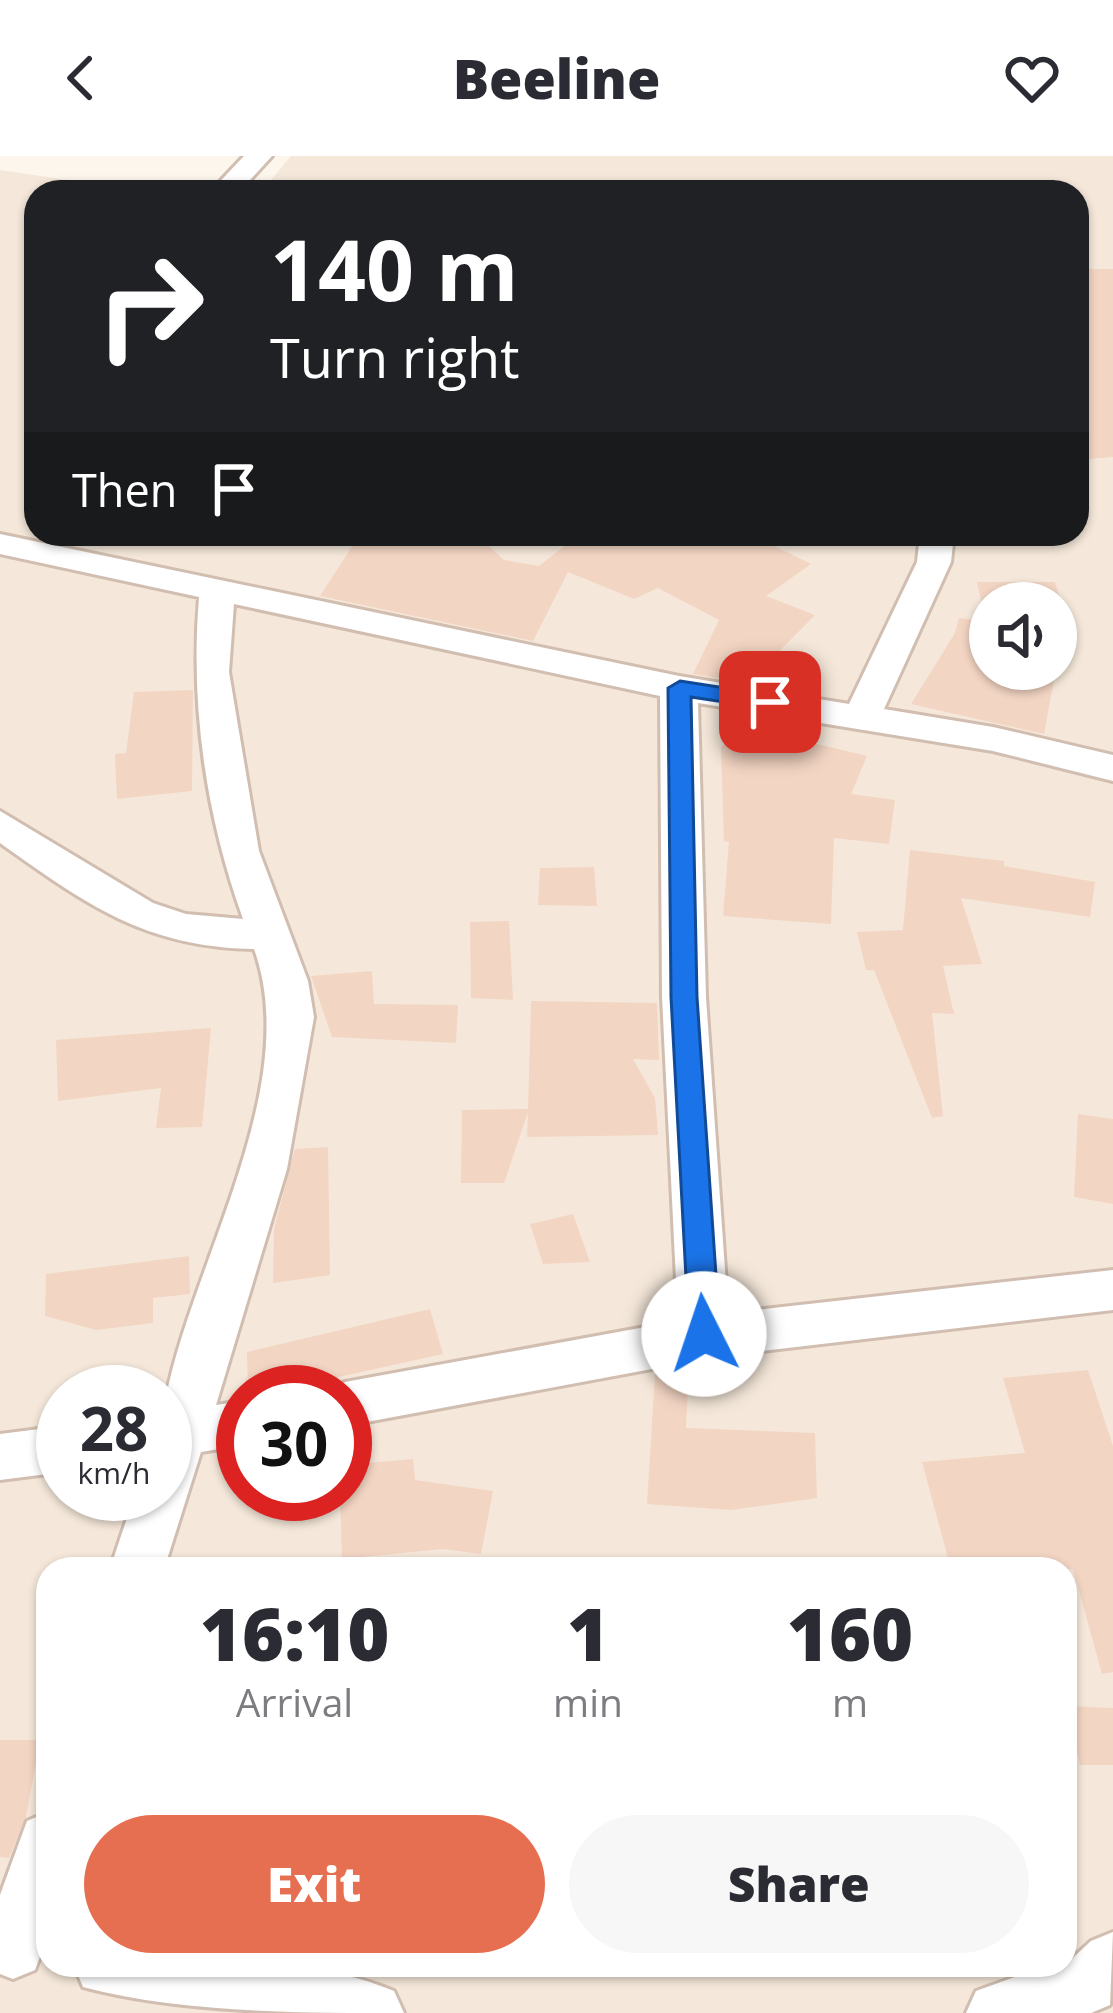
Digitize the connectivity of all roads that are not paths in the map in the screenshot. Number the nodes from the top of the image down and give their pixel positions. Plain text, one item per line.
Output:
1 (259, 156) edge
2 (236, 180) edge
3 (0, 544) edge
4 (936, 546) edge
5 (217, 592) junction
6 (680, 688) junction
7 (861, 717) junction
8 (1113, 768) edge
9 (0, 824) edge
10 (42, 852) junction
11 (0, 868) edge
12 (269, 934) junction
13 (1113, 1289) edge
14 (704, 1334) junction
15 (192, 1379) edge
16 (372, 1398) edge
17 (36, 1452) edge
18 (0, 1457) edge
19 (153, 1521) edge
20 (141, 1557) edge
21 (36, 1888) edge
22 (20, 1950) edge
23 (1113, 1963) edge
24 (172, 1977) edge
25 (371, 2013) edge
26 (998, 2013) edge

1 - 2 street
3 - 5 street
4 - 7 street
5 - 6 street
5 - 12 street
6 - 7 street
6 - 14 street
7 - 8 street
9 - 10 street
10 - 11 street
10 - 12 street
12 - 15 street
13 - 14 street
14 - 16 street
17 - 18 street
19 - 20 street
21 - 22 street
23 - 26 street
24 - 25 street

